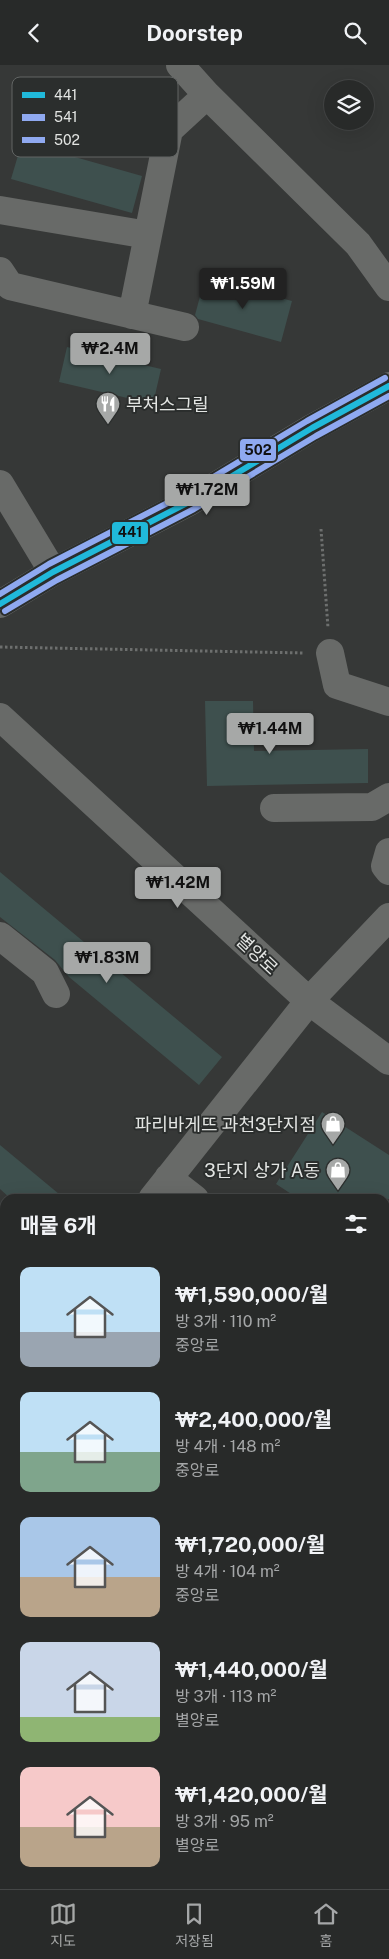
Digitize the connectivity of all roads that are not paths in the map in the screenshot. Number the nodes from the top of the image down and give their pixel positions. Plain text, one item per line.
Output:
1 (180, 65) edge
2 (207, 95) junction
3 (178, 122) edge
4 (164, 157) edge
5 (0, 210) edge
6 (148, 235) junction
7 (0, 271) edge
8 (389, 287) edge
9 (132, 315) junction
10 (185, 327) dead end
11 (389, 386) edge
12 (0, 484) edge
13 (53, 572) junction
14 (0, 604) edge
15 (330, 653) road end
16 (389, 702) edge
17 (0, 717) edge
18 (389, 797) edge
19 (274, 808) dead end
20 (389, 852) edge
21 (389, 871) edge
22 (389, 917) edge
23 (0, 936) edge
24 (56, 994) dead end
25 (309, 1001) junction
26 (389, 1061) edge
27 (160, 1189) edge
28 (178, 1194) edge

1 - 2 street
2 - 3 street
2 - 8 street
4 - 6 street
5 - 6 street
6 - 9 street
7 - 9 street
9 - 10 street
11 - 13 street
12 - 13 street
13 - 14 street
15 - 16 street
17 - 25 street, 별양로
18 - 19 street
20 - 21 street
22 - 25 street
23 - 24 street
25 - 26 street, 별양로
25 - 27 street
27 - 28 street

